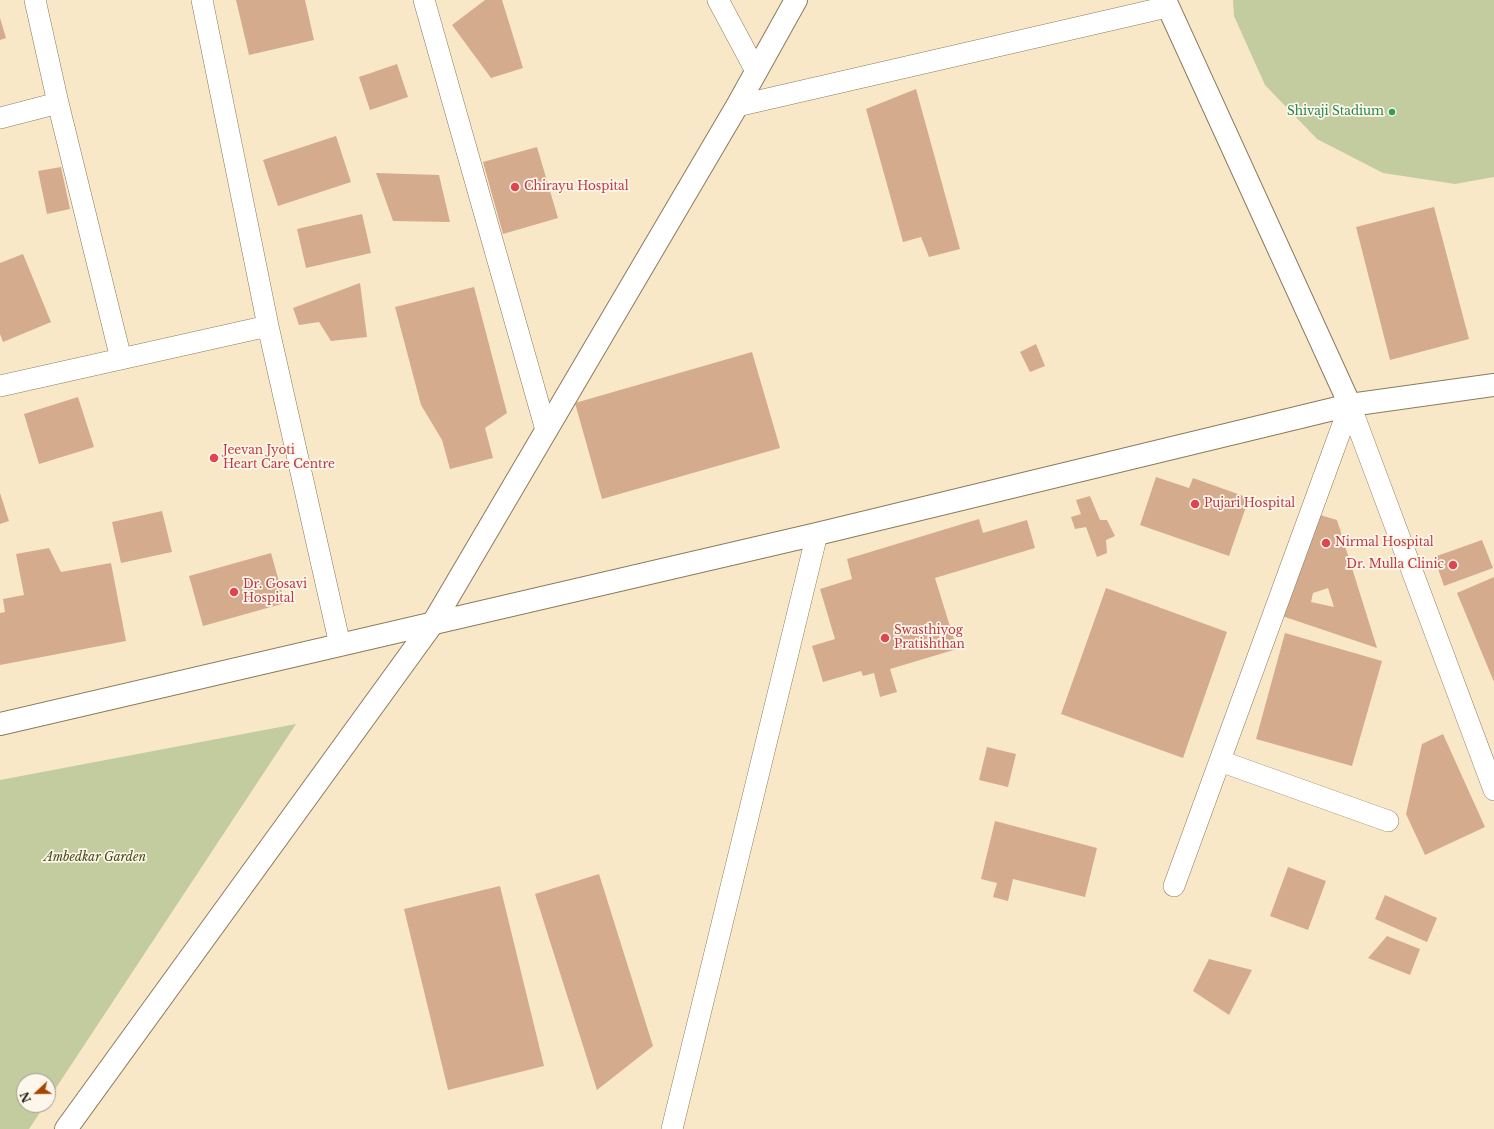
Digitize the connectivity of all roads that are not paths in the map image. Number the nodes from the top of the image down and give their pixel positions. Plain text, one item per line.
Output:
1 (35, 0) edge
2 (202, 0) edge
3 (424, 0) edge
4 (718, 0) edge
5 (796, 0) edge
6 (1166, 3) edge
7 (756, 71) junction
8 (58, 103) junction
9 (737, 106) junction
10 (0, 118) edge
11 (268, 326) junction
12 (121, 359) junction
13 (1494, 385) edge
14 (0, 386) edge
15 (1350, 405) junction
16 (546, 430) junction
17 (817, 534) junction
18 (433, 623) junction
19 (340, 645) junction
20 (0, 724) edge
21 (1220, 761) junction
22 (1494, 790) edge
23 (1388, 821) dead end
24 (1174, 886) dead end
25 (66, 1129) edge
26 (672, 1129) edge

1 - 8 street
2 - 11 street
3 - 16 street
4 - 7 street
5 - 7 main road
6 - 9 street
6 - 15 main road
7 - 9 main road
8 - 10 street
8 - 12 street
9 - 16 main road
11 - 12 street
11 - 19 street
12 - 14 street
13 - 15 main road
15 - 17 main road
15 - 21 street
15 - 22 street
16 - 18 main road
17 - 18 main road
17 - 26 street
18 - 19 main road
18 - 25 main road
19 - 20 main road
21 - 23 street
21 - 24 street

